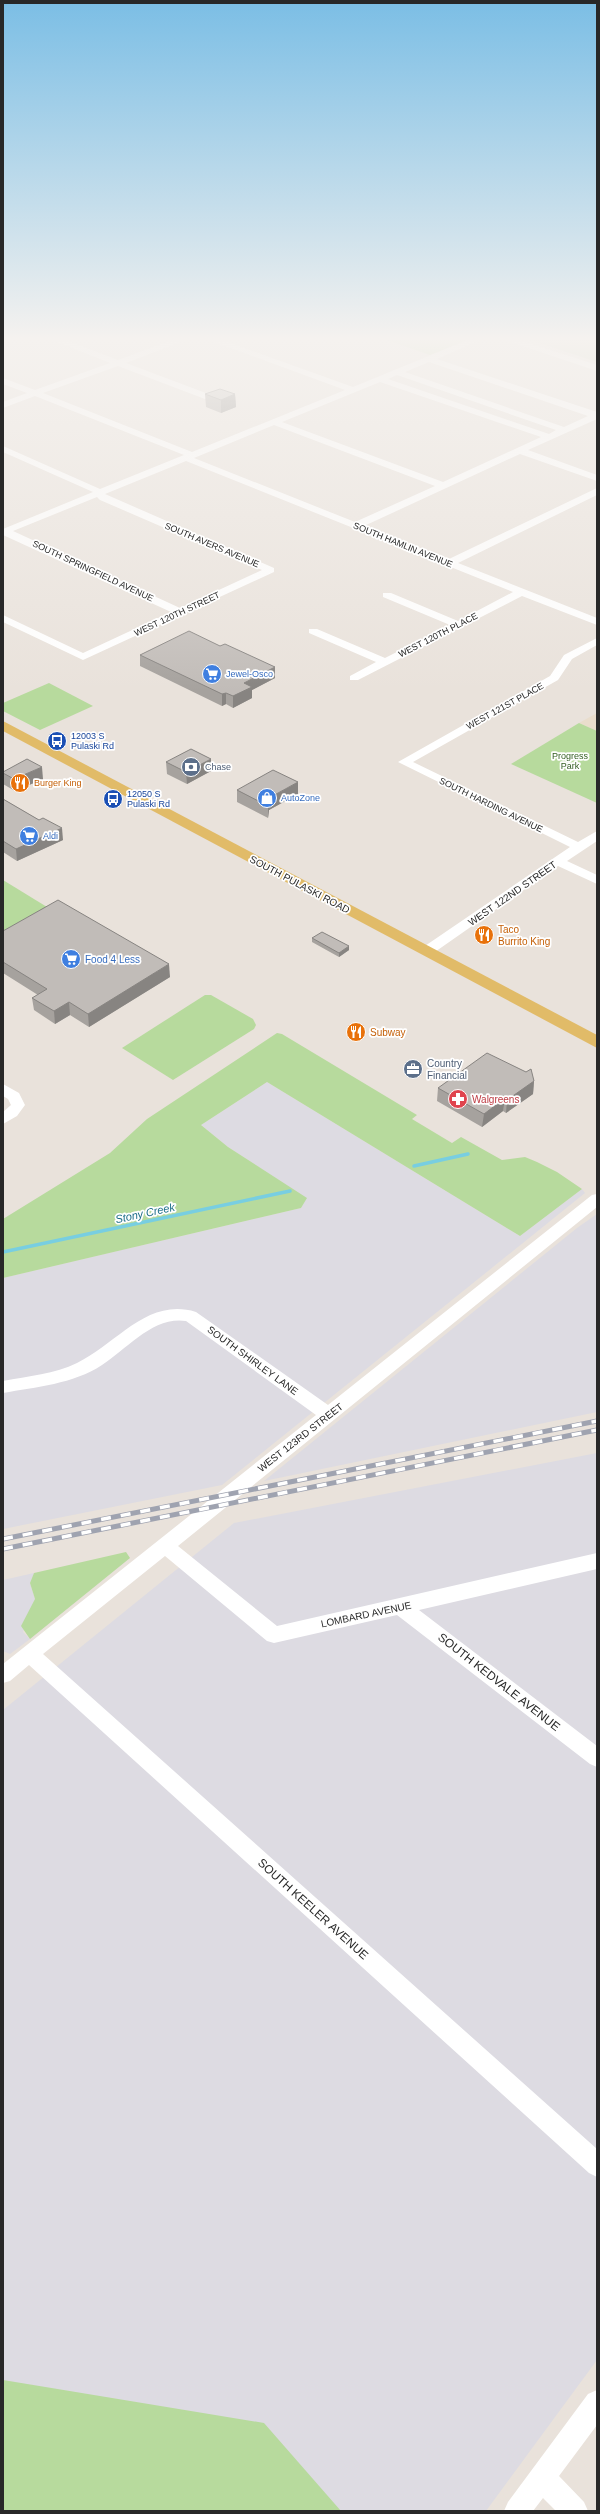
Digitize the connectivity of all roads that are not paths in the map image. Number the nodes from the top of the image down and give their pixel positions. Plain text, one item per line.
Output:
1 (20, 456) edge
2 (366, 456) edge
3 (509, 456) edge
4 (536, 456) edge
5 (189, 457) joint
6 (597, 478) edge
7 (445, 486) junction
8 (597, 491) edge
9 (99, 493) junction
10 (355, 526) junction
11 (5, 530) edge
12 (450, 563) junction
13 (270, 570) joint
14 (522, 592) junction
15 (387, 595) dead end
16 (180, 612) junction
17 (3, 618) edge
18 (597, 622) edge
19 (458, 624) junction
20 (313, 631) dead end
21 (597, 640) edge
22 (385, 662) junction
23 (354, 678) dead end
24 (3, 726) edge
25 (404, 762) joint
26 (597, 835) edge
27 (579, 847) junction
28 (557, 861) junction
29 (597, 880) edge
30 (427, 951) junction
31 (597, 1042) edge
32 (3, 1089) edge
33 (3, 1119) edge
34 (597, 1199) edge
35 (3, 1387) edge
36 (329, 1415) junction
37 (164, 1545) junction
38 (597, 1561) edge
39 (401, 1607) junction
40 (30, 1654) junction
41 (3, 1675) edge
42 (597, 1758) edge
43 (597, 2165) edge
44 (597, 2403) edge
45 (542, 2478) junction
46 (517, 2511) edge
47 (575, 2511) edge

1 - 9 street, SOUTH AVERS AVENUE
2 - 7 street
3 - 7 street
4 - 6 street
5 - 9 street
5 - 10 street, SOUTH HAMLIN AVENUE
7 - 10 street
8 - 12 street
9 - 11 street
9 - 13 street, SOUTH AVERS AVENUE
10 - 12 street, SOUTH HAMLIN AVENUE
11 - 16 street, SOUTH SPRINGFIELD AVENUE
12 - 14 street, SOUTH HAMLIN AVENUE
13 - 16 street, WEST 120TH STREET
14 - 18 street, SOUTH HAMLIN AVENUE
14 - 19 street, WEST 120TH PLACE
15 - 19 street
16 - 17 street, WEST 120TH STREET
19 - 22 street, WEST 120TH PLACE
20 - 22 street
21 - 25 street, WEST 121ST PLACE
22 - 23 street, WEST 120TH PLACE
24 - 30 main road, SOUTH PULASKI ROAD
25 - 27 street, SOUTH HARDING AVENUE
26 - 27 street, WEST 122ND STREET
27 - 28 street, WEST 122ND STREET
28 - 29 street
28 - 30 street, WEST 122ND STREET
30 - 31 main road, SOUTH PULASKI ROAD
32 - 33 street
34 - 36 street, WEST 123RD STREET
35 - 36 street, SOUTH SHIRLEY LANE
36 - 37 street, WEST 123RD STREET
37 - 39 street, LOMBARD AVENUE
37 - 40 street, WEST 123RD STREET
38 - 39 street, LOMBARD AVENUE
39 - 42 street, SOUTH KEDVALE AVENUE
40 - 41 street, WEST 123RD STREET
40 - 43 street, SOUTH KEELER AVENUE
44 - 45 street
45 - 46 street
45 - 47 street

